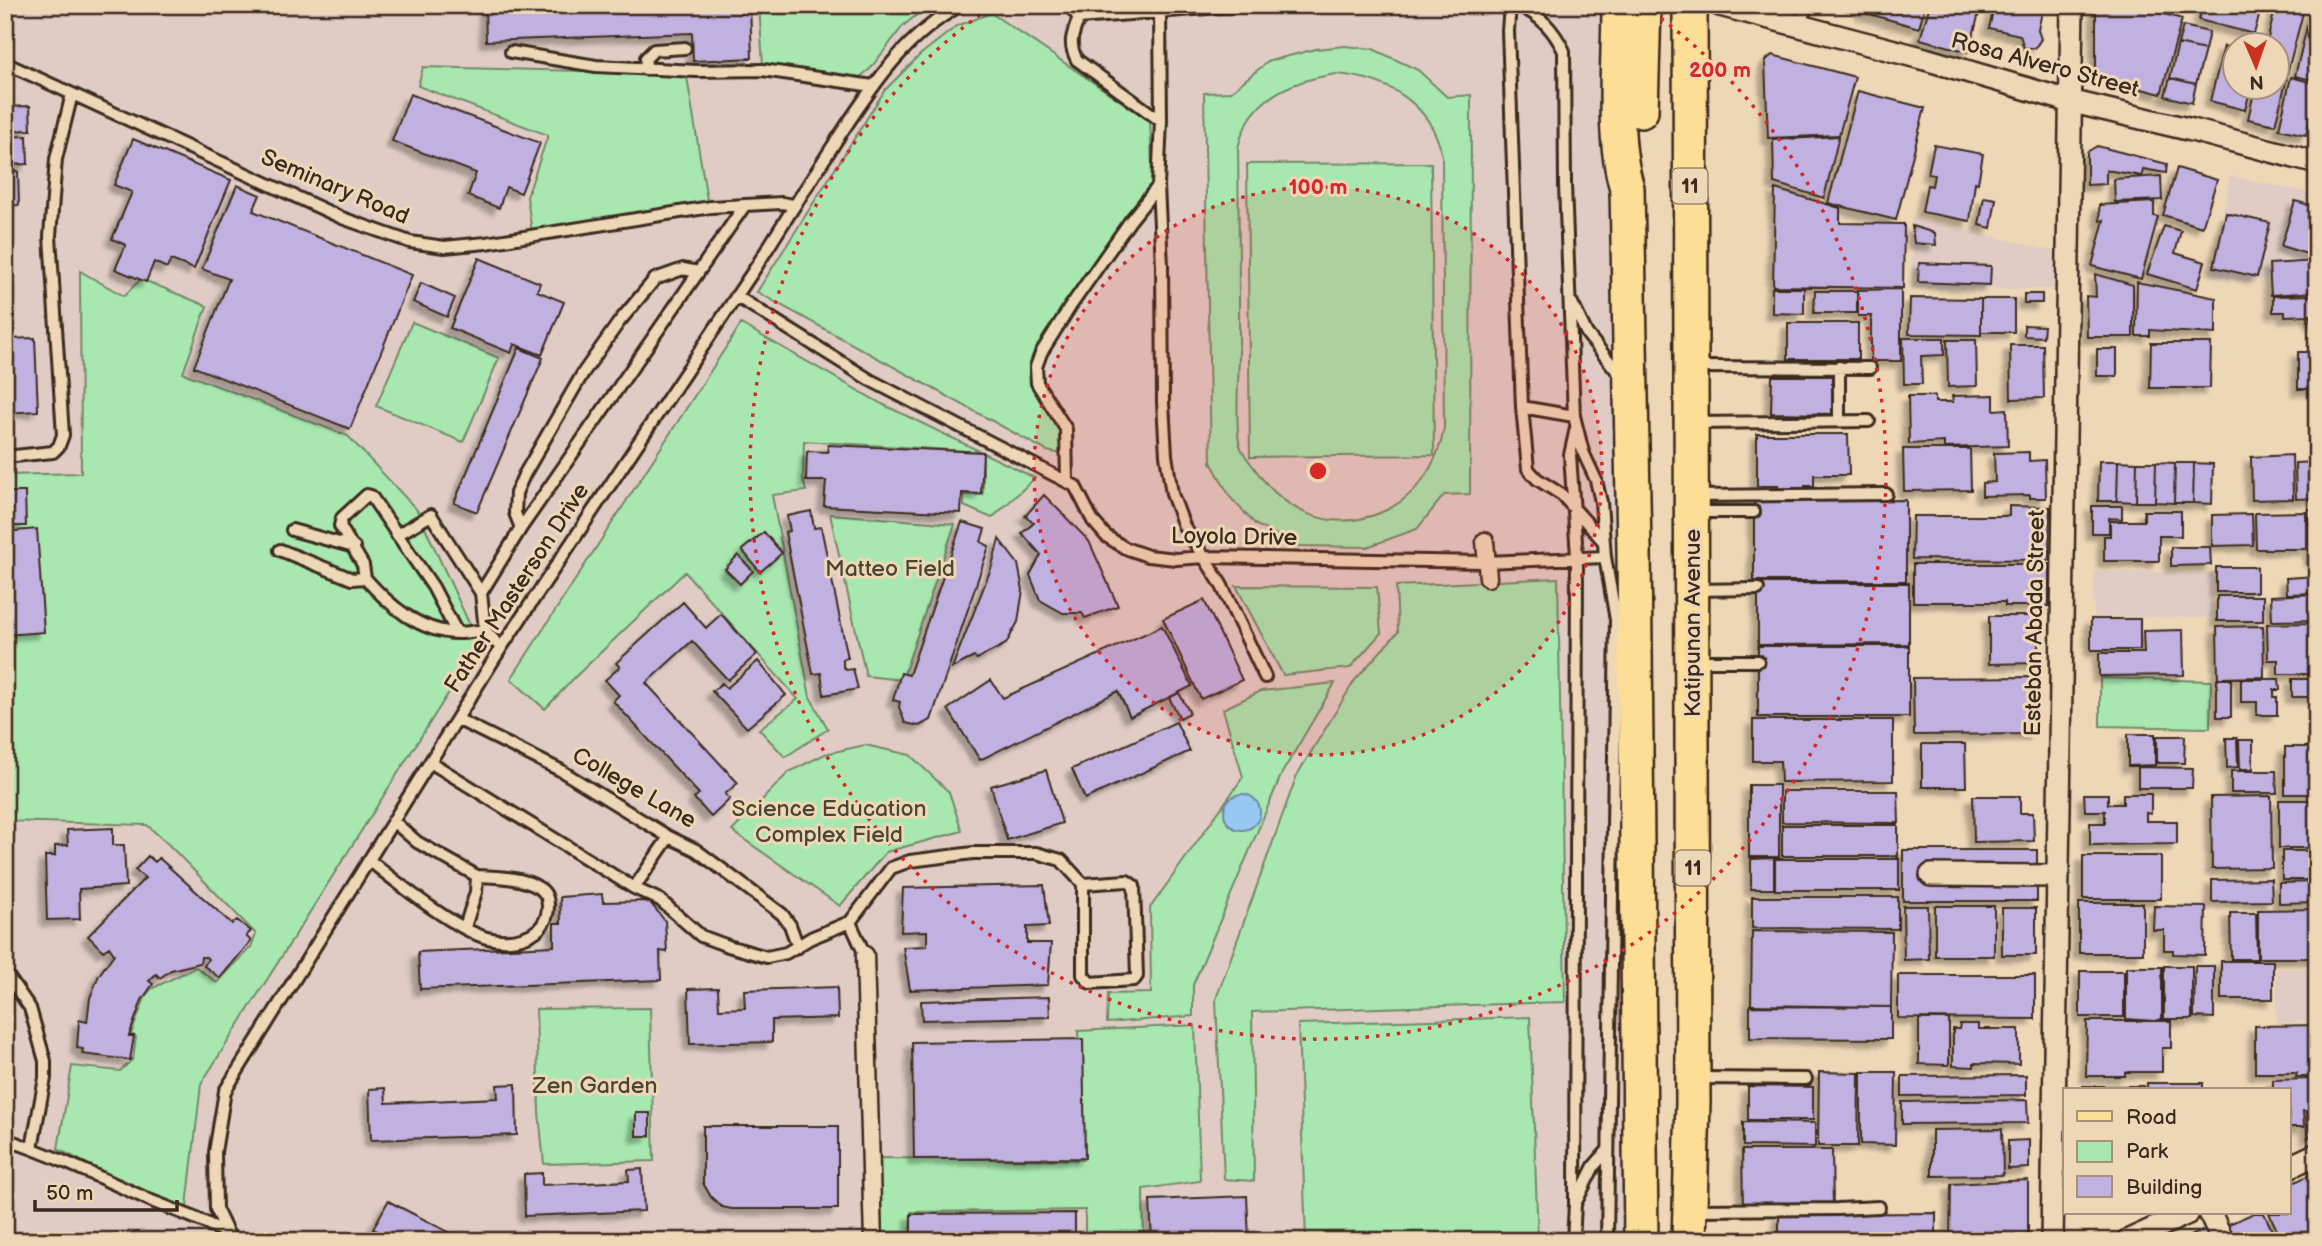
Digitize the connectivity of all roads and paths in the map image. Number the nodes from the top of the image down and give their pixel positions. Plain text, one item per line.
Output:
1 (961, 5) edge
2 (1069, 5) edge
3 (1246, 5) edge
4 (1510, 5) edge
5 (1518, 5) edge
6 (1619, 5) edge
7 (1644, 5) edge
8 (1690, 5) edge
9 (1720, 5) edge
10 (1806, 5) edge
11 (2072, 5) edge
12 (1160, 12) junction
13 (1079, 18) junction
14 (1800, 27) junction
15 (685, 48) dead end
16 (510, 52) dead end
17 (5, 63) edge
18 (645, 69) junction
19 (873, 86) junction
20 (72, 94) junction
21 (2069, 101) junction
22 (1161, 121) junction
23 (2317, 163) edge
24 (1158, 186) junction
25 (1627, 188) junction
26 (745, 205) junction
27 (793, 205) junction
28 (698, 272) junction
29 (736, 296) junction
30 (1570, 297) junction
31 (1691, 367) junction
32 (1839, 367) junction
33 (1870, 368) dead end
34 (1630, 386) junction
35 (1522, 407) junction
36 (1575, 421) junction
37 (1839, 421) junction
38 (1869, 421) dead end
39 (1692, 423) junction
40 (5, 457) edge
41 (1067, 481) junction
42 (1886, 494) dead end
43 (1693, 504) junction
44 (1573, 505) junction
45 (1754, 512) dead end
46 (521, 528) junction
47 (292, 530) dead end
48 (397, 535) junction
49 (1485, 541) dead end
50 (1605, 543) junction
51 (354, 547) junction
52 (280, 550) dead end
53 (1577, 556) junction
54 (1205, 557) junction
55 (1605, 557) junction
56 (1487, 570) junction
57 (365, 578) junction
58 (1758, 589) dead end
59 (1693, 590) junction
60 (481, 593) junction
61 (485, 630) junction
62 (457, 633) junction
63 (501, 648) junction
64 (1693, 661) junction
65 (1758, 661) dead end
66 (1265, 677) dead end
67 (457, 719) junction
68 (430, 762) junction
69 (393, 821) junction
70 (669, 837) junction
71 (370, 861) junction
72 (1931, 875) dead end
73 (477, 876) junction
74 (2057, 876) junction
75 (1083, 884) junction
76 (634, 888) junction
77 (850, 922) junction
78 (465, 927) junction
79 (798, 947) junction
80 (866, 955) joint
81 (5, 972) edge
82 (1693, 1078) junction
83 (1806, 1079) dead end
84 (5, 1139) edge
85 (32, 1148) junction
86 (1607, 1151) junction
87 (2317, 1154) edge
88 (2290, 1167) edge
89 (1576, 1205) junction
90 (1879, 1207) dead end
91 (2186, 1214) edge
92 (2210, 1214) edge
93 (1689, 1225) edge
94 (229, 1238) edge
95 (2129, 1240) edge
96 (873, 1241) edge
97 (1573, 1241) edge
98 (1607, 1241) edge
99 (1641, 1241) edge
100 (2052, 1241) edge
101 (2222, 1241) edge

1 - 19 lane, Father Masterson Drive
2 - 13 lane
3 - 12 lane
4 - 35 lane
5 - 30 lane
6 - 25 main road
7 - 25 main road
8 - 31 main road, Katipunan Avenue / 11
9 - 14 street, Rosa Alvero Street
10 - 14 lane
11 - 21 street, Esteban Abada Street
12 - 13 lane
12 - 22 lane
13 - 22 lane
14 - 21 street, Rosa Alvero Street
15 - 18 lane
16 - 18 lane
17 - 20 lane, Seminary Road
18 - 19 lane
19 - 27 lane, Father Masterson Drive
20 - 26 lane, Seminary Road
20 - 40 lane
21 - 23 street, Rosa Alvero Street
21 - 74 street, Esteban Abada Street
22 - 24 lane
24 - 41 lane
24 - 54 lane
25 - 34 main road
26 - 27 lane, Seminary Road
26 - 28 lane
27 - 29 lane, Father Masterson Drive
28 - 46 lane
28 - 46 lane
29 - 41 lane, Loyola Drive
29 - 63 lane, Father Masterson Drive
30 - 34 lane
30 - 36 lane
31 - 32 lane
31 - 39 main road, Katipunan Avenue / 11
32 - 33 lane
32 - 37 lane
34 - 99 main road
35 - 36 lane
35 - 44 lane
36 - 44 lane
36 - 50 lane
37 - 38 lane
37 - 39 lane
39 - 43 main road, Katipunan Avenue / 11
41 - 54 lane, Loyola Drive
42 - 43 lane
43 - 45 lane
43 - 59 main road, Katipunan Avenue / 11
44 - 50 lane
44 - 53 lane
46 - 60 lane
47 - 51 lane
48 - 51 lane
48 - 60 lane
48 - 62 lane
49 - 56 street
50 - 55 lane
51 - 57 lane
52 - 57 lane
53 - 55 lane, Loyola Drive
53 - 56 lane, Loyola Drive
53 - 89 lane
54 - 56 lane, Loyola Drive
54 - 66 lane
55 - 86 lane
57 - 62 lane
58 - 59 lane
59 - 64 main road, Katipunan Avenue / 11
60 - 61 lane
61 - 62 lane
61 - 63 lane
63 - 67 lane, Father Masterson Drive
64 - 65 lane
64 - 82 main road, Katipunan Avenue / 11
67 - 68 lane, Father Masterson Drive
67 - 70 lane, College Lane
68 - 69 lane, Father Masterson Drive
68 - 76 lane
69 - 71 lane, Father Masterson Drive
69 - 73 lane
70 - 76 lane
70 - 79 lane, College Lane
71 - 78 lane
71 - 94 lane, Father Masterson Drive
72 - 74 street
73 - 78 lane
73 - 78 lane
74 - 100 street, Esteban Abada Street
75 - 75 lane
75 - 77 lane
76 - 79 lane
77 - 79 lane
77 - 80 lane
80 - 96 street
81 - 85 lane
82 - 83 lane
82 - 93 main road, Katipunan Avenue / 11
84 - 85 lane
85 - 94 lane
86 - 89 lane
86 - 98 lane
87 - 88 street
89 - 97 lane
90 - 93 lane
91 - 95 street
92 - 101 street

